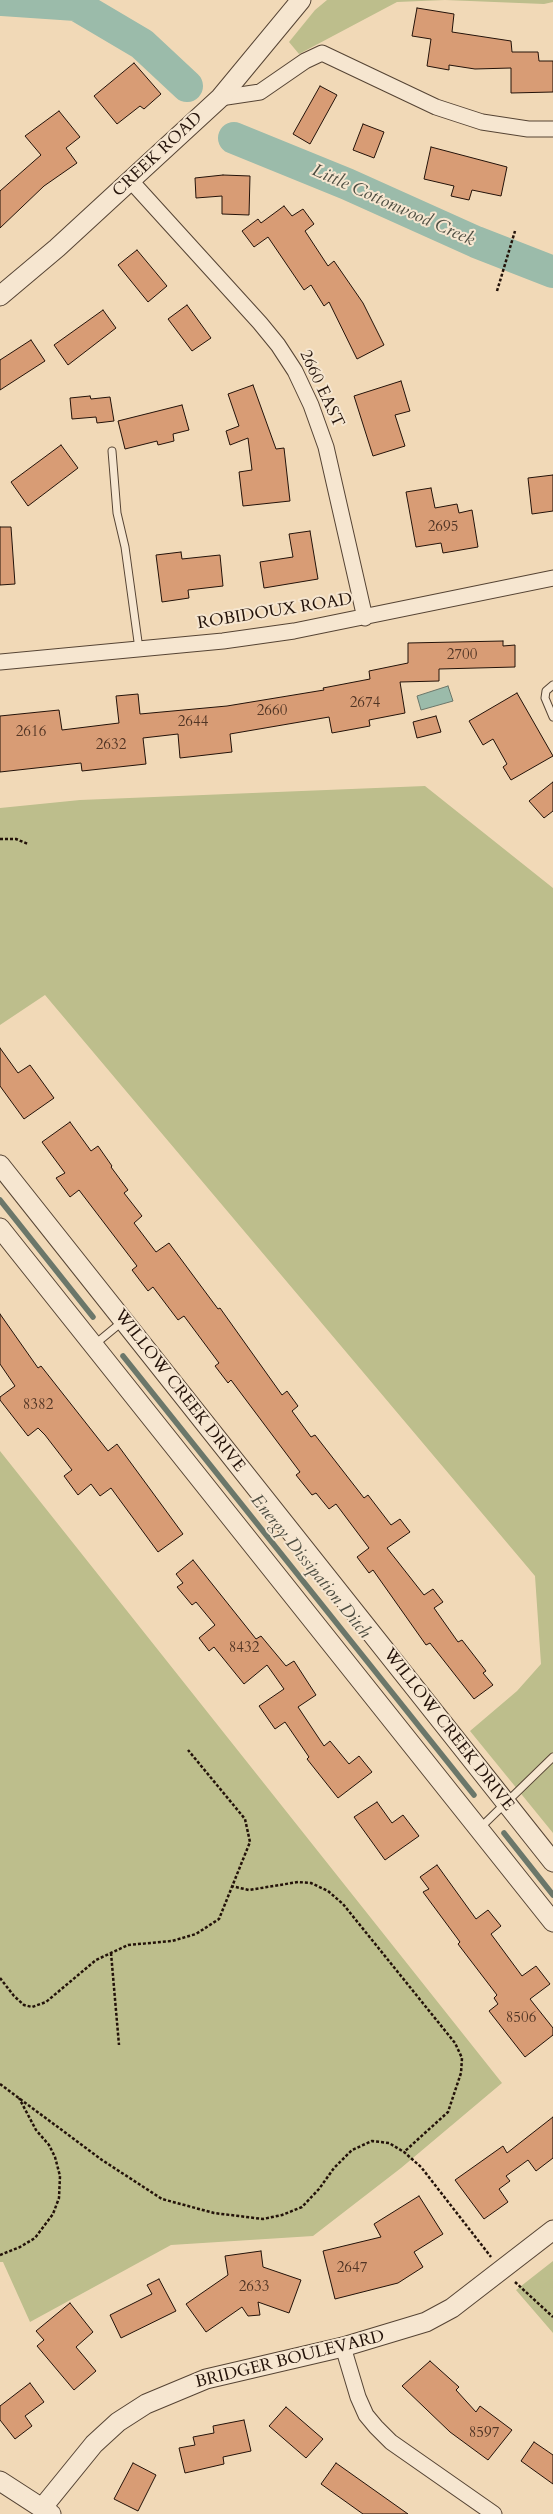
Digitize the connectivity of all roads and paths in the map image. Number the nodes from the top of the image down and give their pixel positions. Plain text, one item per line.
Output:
1 (301, 0) edge
2 (220, 98) junction
3 (553, 129) edge
4 (132, 181) junction
5 (515, 231) dead end
6 (497, 291) dead end
7 (0, 296) edge
8 (112, 451) dead end
9 (552, 582) edge
10 (365, 618) junction
11 (139, 649) junction
12 (0, 662) edge
13 (553, 685) edge
14 (553, 717) edge
15 (0, 839) edge
16 (28, 844) dead end
17 (0, 1165) edge
18 (0, 1228) edge
19 (123, 1321) junction
20 (94, 1345) junction
21 (188, 1750) dead end
22 (553, 1757) edge
23 (507, 1804) junction
24 (479, 1828) junction
25 (553, 1862) edge
26 (232, 1886) junction
27 (553, 1922) edge
28 (111, 1953) junction
29 (0, 1978) edge
30 (119, 2045) dead end
31 (0, 2084) edge
32 (18, 2097) junction
33 (404, 2152) junction
34 (553, 2230) edge
35 (0, 2255) edge
36 (503, 2270) junction
37 (553, 2318) edge
38 (343, 2347) junction
39 (0, 2481) edge
40 (46, 2511) edge
41 (494, 2514) edge

1 - 2 street, CREEK ROAD
2 - 3 street
2 - 4 street, CREEK ROAD
4 - 7 street, CREEK ROAD
4 - 10 street, 2660 EAST
5 - 6 path
8 - 11 lane
9 - 10 street, ROBIDOUX ROAD
10 - 11 street, ROBIDOUX ROAD
11 - 12 street, ROBIDOUX ROAD
13 - 14 lane
15 - 16 path
17 - 19 street, WILLOW CREEK DRIVE
18 - 20 street
19 - 20 lane
19 - 23 street, WILLOW CREEK DRIVE
20 - 24 street
21 - 26 path
22 - 23 lane
23 - 24 lane
23 - 25 street, WILLOW CREEK DRIVE
24 - 27 street
26 - 28 path
26 - 33 path
28 - 29 path
28 - 30 path
31 - 32 path
32 - 33 path
32 - 35 path
33 - 36 path
34 - 36 street, BRIDGER BOULEVARD
36 - 37 path
36 - 38 street, BRIDGER BOULEVARD
38 - 40 street, BRIDGER BOULEVARD
38 - 41 street
39 - 40 street

